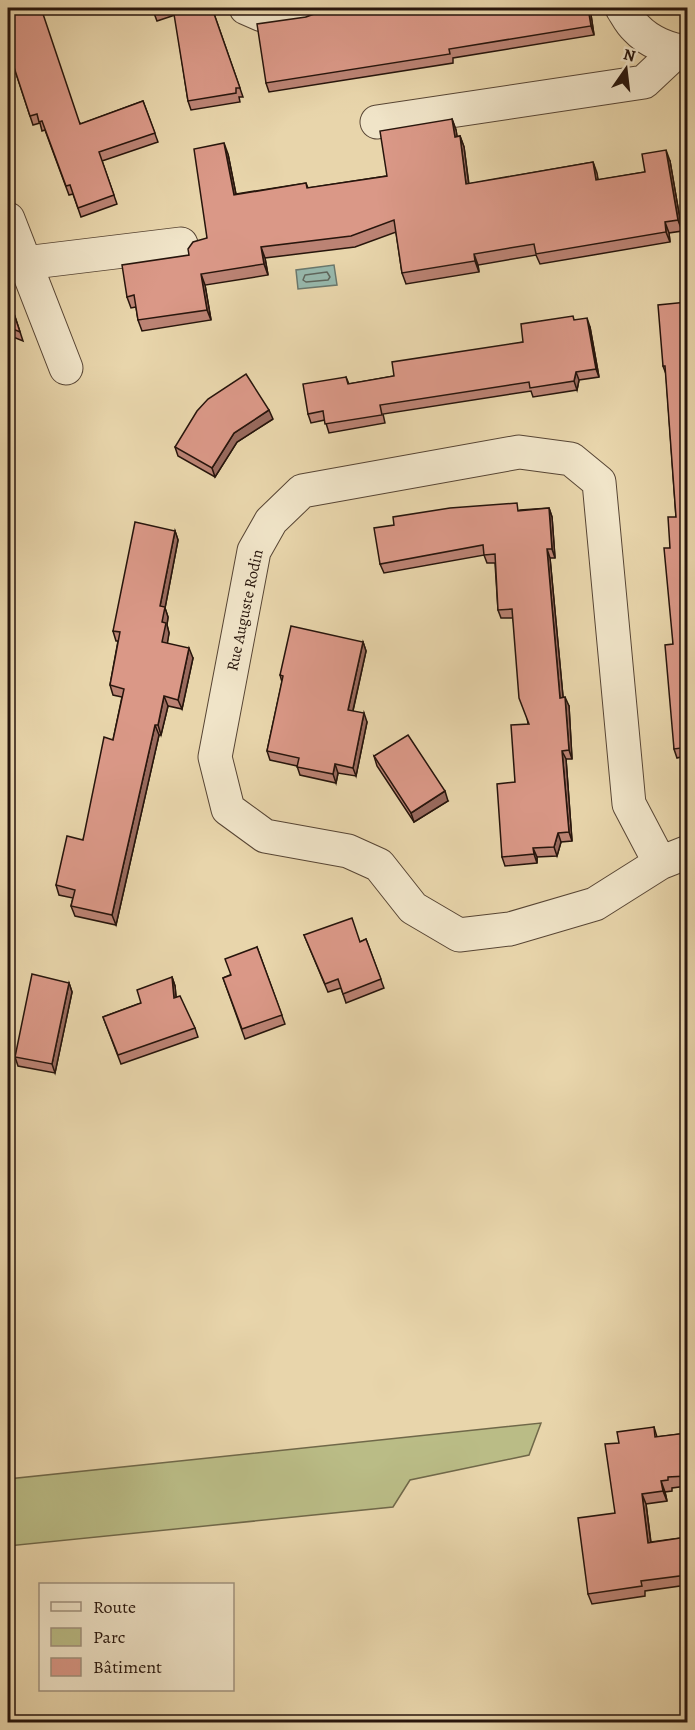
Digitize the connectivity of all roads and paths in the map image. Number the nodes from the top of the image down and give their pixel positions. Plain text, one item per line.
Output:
1 (246, 8) edge
2 (306, 8) edge
3 (622, 8) edge
4 (682, 52) edge
5 (377, 122) dead end
6 (8, 220) edge
7 (181, 244) dead end
8 (26, 263) junction
9 (66, 368) dead end
10 (674, 857) edge

1 - 2 street
3 - 4 street
4 - 5 street
6 - 8 street
7 - 8 street
8 - 9 street
10 - 10 street, Rue Auguste Rodin

